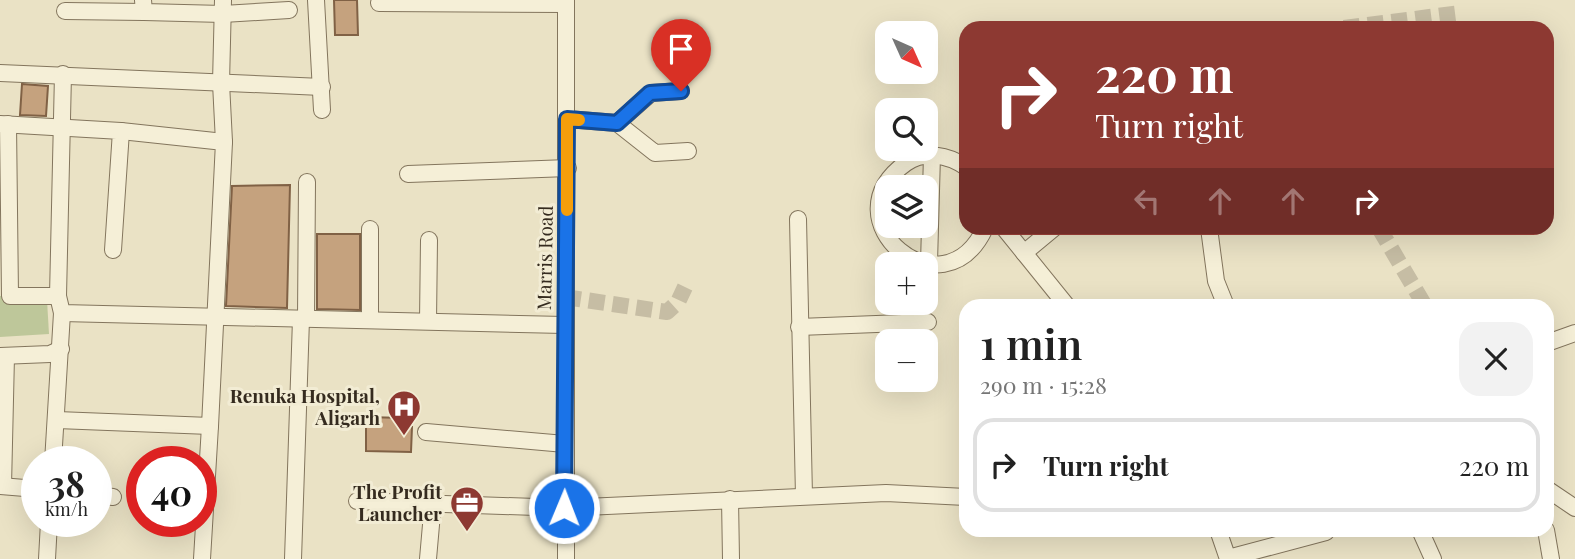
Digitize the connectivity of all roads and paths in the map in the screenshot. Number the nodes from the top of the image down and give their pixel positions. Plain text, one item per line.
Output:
1 (316, 0) edge
2 (566, 2) edge
3 (379, 3) dead end
4 (143, 6) edge
5 (223, 7) edge
6 (289, 10) dead end
7 (65, 11) dead end
8 (0, 73) edge
9 (63, 74) junction
10 (221, 83) junction
11 (322, 87) junction
12 (681, 91) dead end
13 (322, 110) dead end
14 (567, 119) junction
15 (617, 123) junction
16 (4, 124) edge
17 (64, 128) junction
18 (121, 131) junction
19 (225, 142) junction
20 (688, 151) dead end
21 (938, 156) edge
22 (908, 161) edge
23 (932, 161) edge
24 (959, 162) edge
25 (568, 169) junction
26 (408, 174) dead end
27 (307, 182) dead end
28 (798, 219) dead end
29 (370, 229) dead end
30 (981, 235) edge
31 (1010, 235) edge
32 (1046, 235) edge
33 (1210, 235) edge
34 (429, 240) dead end
35 (113, 250) dead end
36 (900, 252) edge
37 (929, 252) edge
38 (1024, 253) junction
39 (938, 264) edge
40 (5, 296) edge
41 (58, 296) junction
42 (1061, 299) edge
43 (1223, 299) edge
44 (62, 313) junction
45 (216, 317) junction
46 (303, 319) junction
47 (370, 320) junction
48 (428, 321) junction
49 (928, 322) dead end
50 (564, 325) junction
51 (799, 327) junction
52 (1575, 333) edge
53 (1554, 340) edge
54 (61, 349) junction
55 (3, 356) edge
56 (57, 420) junction
57 (210, 426) junction
58 (426, 432) dead end
59 (565, 444) junction
60 (55, 446) edge
61 (1, 486) edge
62 (21, 488) edge
63 (1554, 493) edge
64 (804, 496) junction
65 (959, 497) edge
66 (730, 499) junction
67 (357, 501) dead end
68 (433, 502) junction
69 (1574, 505) edge
70 (564, 508) junction
71 (48, 537) edge
72 (1220, 537) edge
73 (1308, 537) edge
74 (1423, 537) edge
75 (1547, 537) edge
76 (47, 559) edge
77 (202, 559) edge
78 (293, 559) edge
79 (428, 559) edge
80 (566, 559) edge
81 (731, 559) edge
82 (1228, 559) edge
83 (1433, 559) edge
84 (1551, 559) edge

1 - 11 street
2 - 3 street
2 - 14 street, Marris Road
4 - 5 street
4 - 7 street
5 - 6 street
5 - 10 street
8 - 9 street
9 - 10 street
9 - 17 street
10 - 11 street
10 - 19 street
11 - 13 street
12 - 15 street
14 - 15 street
14 - 25 street, Marris Road
15 - 20 street
16 - 17 street
16 - 40 street
17 - 18 street
17 - 41 street
18 - 19 street
18 - 35 street
19 - 45 street
21 - 24 street
22 - 36 street
23 - 37 street
25 - 26 street
25 - 50 street, Marris Road
27 - 46 street
28 - 51 street
29 - 47 street
30 - 39 street
31 - 38 street
32 - 38 street
33 - 43 street
34 - 48 street
38 - 42 street
40 - 41 street
41 - 44 street
44 - 45 street
44 - 54 street
45 - 46 street
45 - 57 street
46 - 47 street
46 - 78 street
47 - 48 street
48 - 50 street
49 - 51 street
50 - 59 street, Marris Road
51 - 64 street
52 - 53 street
54 - 55 street
54 - 56 street
55 - 61 street
56 - 57 street
56 - 60 street
57 - 77 street
58 - 59 street
59 - 70 street, Marris Road
61 - 62 street
63 - 69 street
64 - 65 street
64 - 66 street
66 - 70 street
66 - 81 street
67 - 68 street
68 - 70 street
68 - 79 street
70 - 80 street, Marris Road
71 - 76 street
72 - 82 street
73 - 82 street
74 - 83 street
75 - 84 street

